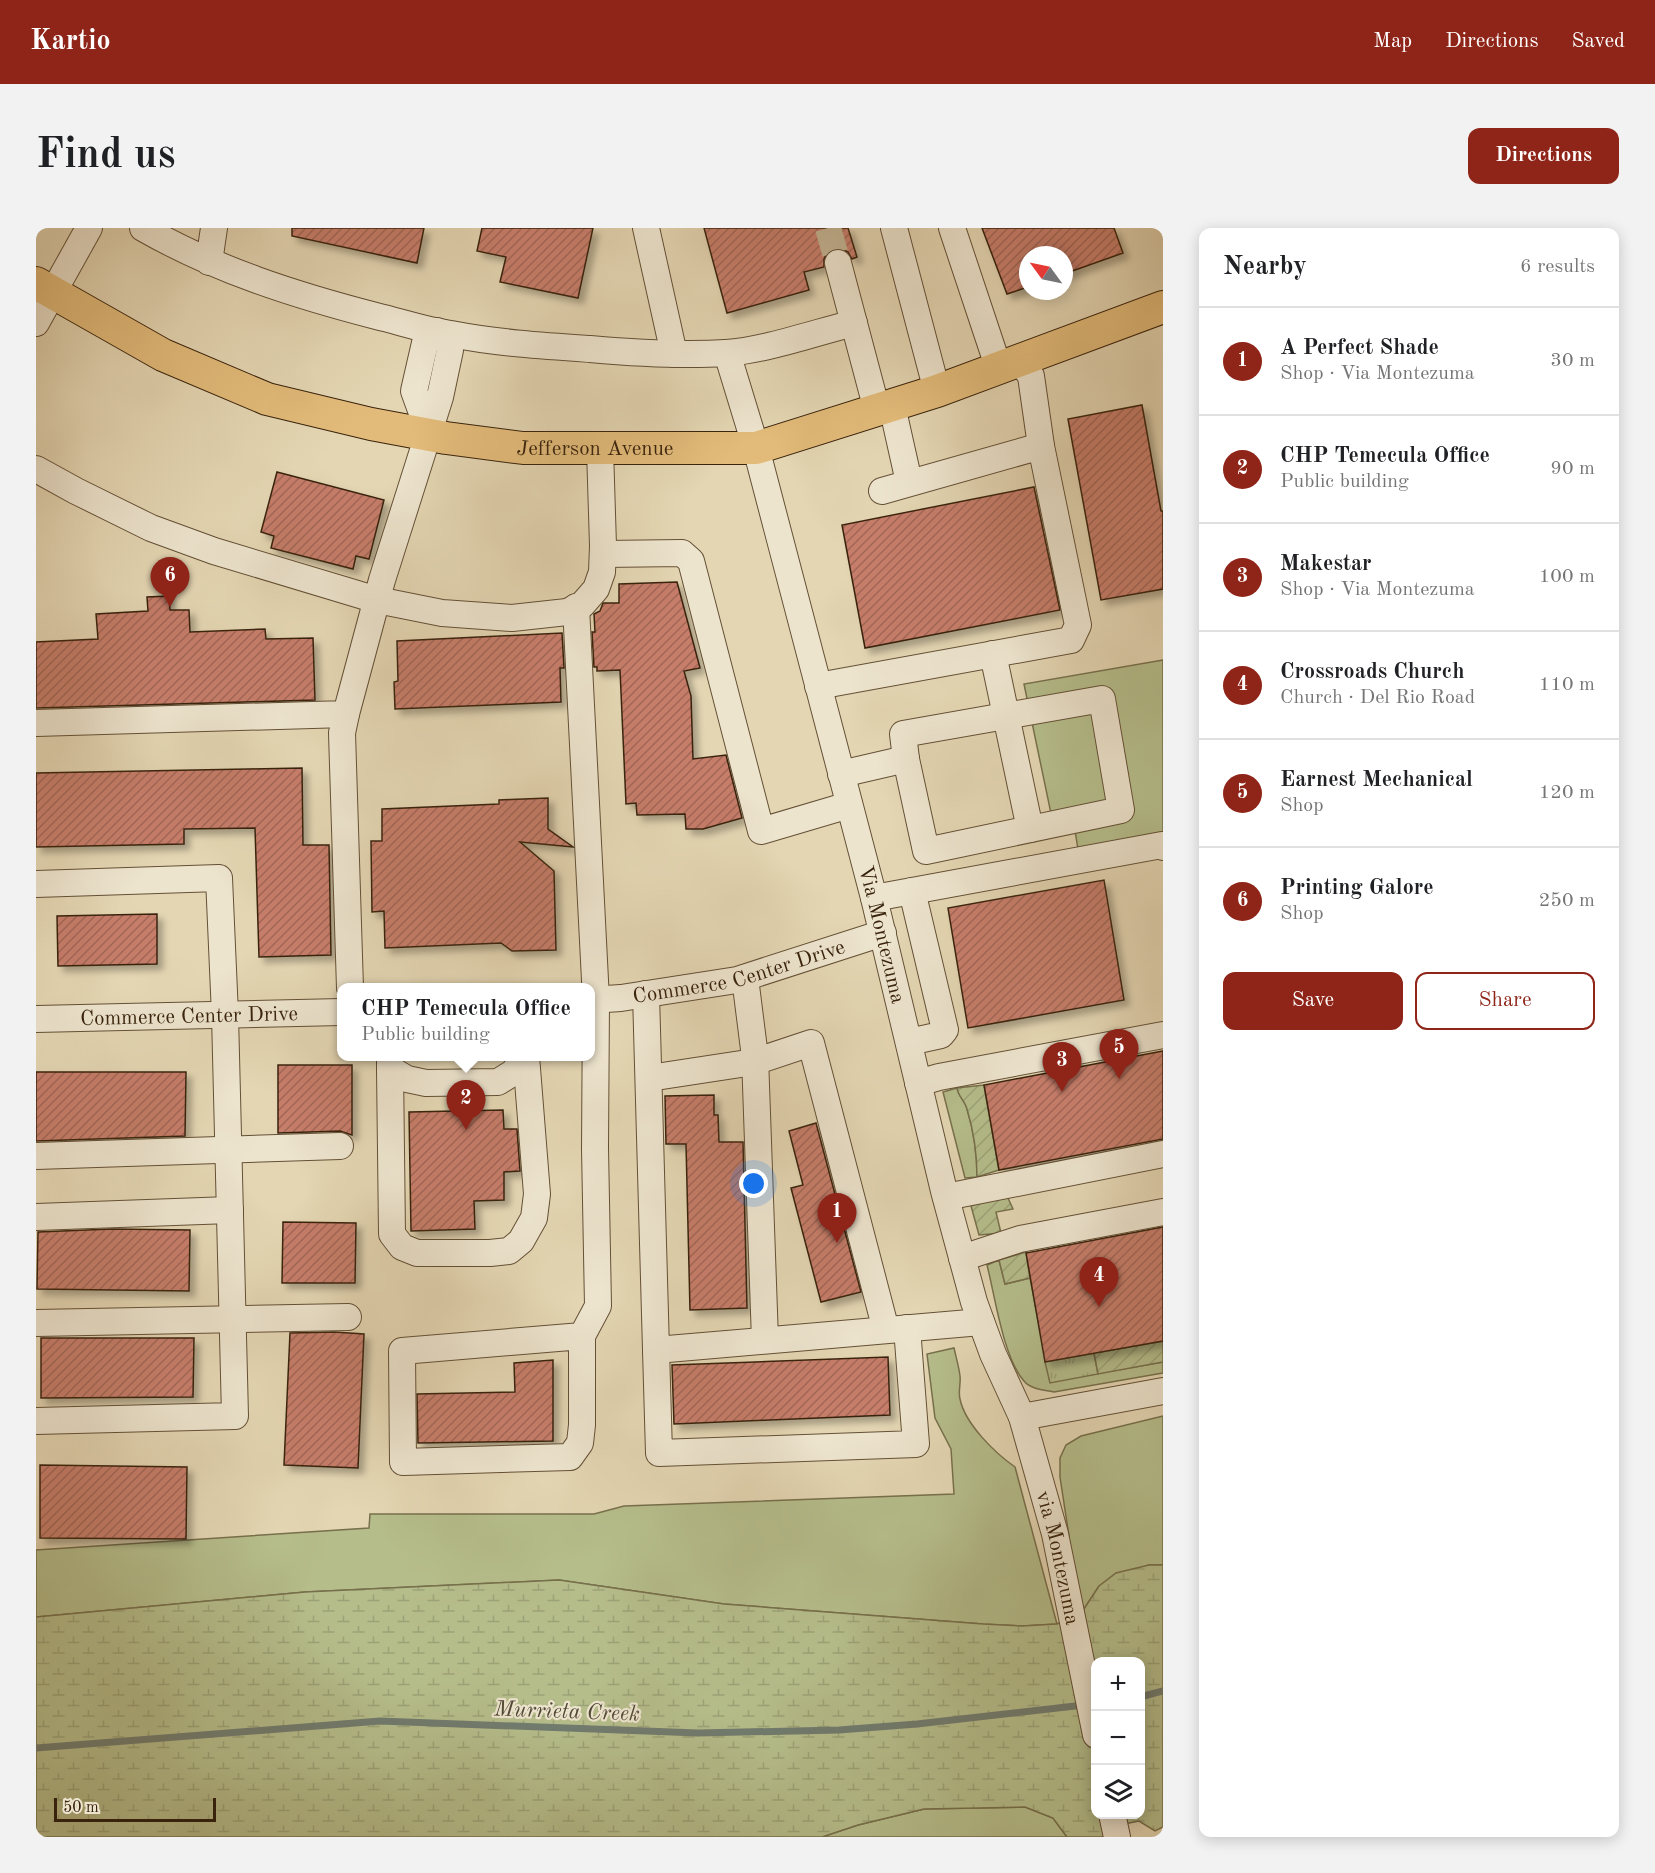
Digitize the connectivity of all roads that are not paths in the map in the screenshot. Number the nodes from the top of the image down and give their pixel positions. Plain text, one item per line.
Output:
1 (89, 228) edge
2 (143, 228) edge
3 (214, 228) edge
4 (646, 228) edge
5 (894, 228) edge
6 (952, 228) edge
7 (208, 262) junction
8 (838, 263) tunnel mouth
9 (44, 288) edge
10 (1163, 307) edge
11 (36, 323) edge
12 (854, 323) junction
13 (440, 332) junction
14 (727, 353) junction
15 (674, 354) junction
16 (1010, 365) junction
17 (937, 391) junction
18 (885, 408) junction
19 (430, 435) junction
20 (1041, 446) junction
21 (756, 448) junction
22 (600, 449) junction
23 (36, 469) edge
24 (909, 482) junction
25 (882, 491) dead end
26 (603, 554) junction
27 (377, 600) junction
28 (576, 607) junction
29 (993, 654) junction
30 (818, 686) junction
31 (346, 714) junction
32 (1007, 716) junction
33 (36, 723) edge
34 (906, 759) junction
35 (841, 774) junction
36 (849, 805) junction
37 (1030, 829) junction
38 (1163, 847) edge
39 (36, 884) edge
40 (912, 891) junction
41 (874, 898) junction
42 (883, 933) junction
43 (745, 978) junction
44 (350, 983) edge
45 (592, 983) edge
46 (646, 994) junction
47 (595, 1000) edge
48 (337, 1012) edge
49 (225, 1015) junction
50 (36, 1019) edge
51 (1163, 1035) edge
52 (909, 1042) junction
53 (522, 1061) edge
54 (525, 1061) edge
55 (594, 1061) edge
56 (754, 1062) junction
57 (390, 1063) edge
58 (649, 1077) junction
59 (918, 1083) junction
60 (340, 1146) dead end
61 (228, 1149) junction
62 (1163, 1154) edge
63 (36, 1156) edge
64 (945, 1197) junction
65 (230, 1210) junction
66 (1163, 1212) edge
67 (36, 1217) edge
68 (962, 1258) junction
69 (348, 1317) dead end
70 (232, 1320) junction
71 (981, 1322) junction
72 (36, 1323) edge
73 (896, 1329) junction
74 (582, 1336) junction
75 (765, 1340) junction
76 (656, 1350) junction
77 (1163, 1391) edge
78 (1022, 1417) junction
79 (36, 1421) edge
80 (1091, 1715) edge
81 (1113, 1819) edge
82 (1117, 1837) edge

1 - 9 street
2 - 7 street
3 - 7 street
4 - 15 street
5 - 17 street
6 - 16 street
7 - 13 street
8 - 12 street
9 - 11 street
9 - 19 main road, Jefferson Avenue
10 - 16 main road, Jefferson Avenue
12 - 14 street
12 - 18 street
13 - 15 street
13 - 19 street
14 - 15 street
14 - 21 street, Via Montezuma
16 - 17 main road, Jefferson Avenue
16 - 20 street
17 - 18 main road, Jefferson Avenue
18 - 21 main road, Jefferson Avenue
18 - 24 street
19 - 22 main road, Jefferson Avenue
19 - 27 street
20 - 24 street
20 - 29 street
21 - 22 main road, Jefferson Avenue
21 - 30 street, Via Montezuma
22 - 26 street
23 - 27 street
24 - 25 street
26 - 28 street
26 - 36 street
27 - 28 street
27 - 31 street
28 - 45 street
29 - 30 street
29 - 32 street
30 - 35 street, Via Montezuma
31 - 33 street
31 - 44 street
32 - 34 street
32 - 37 street
32 - 37 street
34 - 35 street
34 - 37 street
35 - 36 street, Via Montezuma
36 - 41 street, Via Montezuma
38 - 40 street
39 - 49 street
40 - 41 street
40 - 52 street
41 - 42 street, Via Montezuma
42 - 43 street, Commerce Center Drive
42 - 52 street, Via Montezuma
43 - 46 street, Commerce Center Drive
43 - 56 street
46 - 47 street, Commerce Center Drive
46 - 58 street
48 - 49 street, Commerce Center Drive
49 - 50 street, Commerce Center Drive
49 - 61 street
51 - 59 street
52 - 59 street, Via Montezuma
53 - 57 street
54 - 57 street
55 - 74 street
56 - 58 street
56 - 73 street
56 - 75 street
58 - 76 street
59 - 64 street, Via Montezuma
60 - 61 street
61 - 63 street
61 - 65 street
62 - 64 street
64 - 68 street, Via Montezuma
65 - 67 street
65 - 70 street
66 - 68 street
68 - 71 street, Via Montezuma
69 - 70 street
70 - 72 street
70 - 79 street
71 - 73 street
71 - 78 street, Via Montezuma
73 - 75 street
73 - 76 street
74 - 74 street
75 - 76 street
77 - 78 street
78 - 80 street, via Montezuma
81 - 82 street

